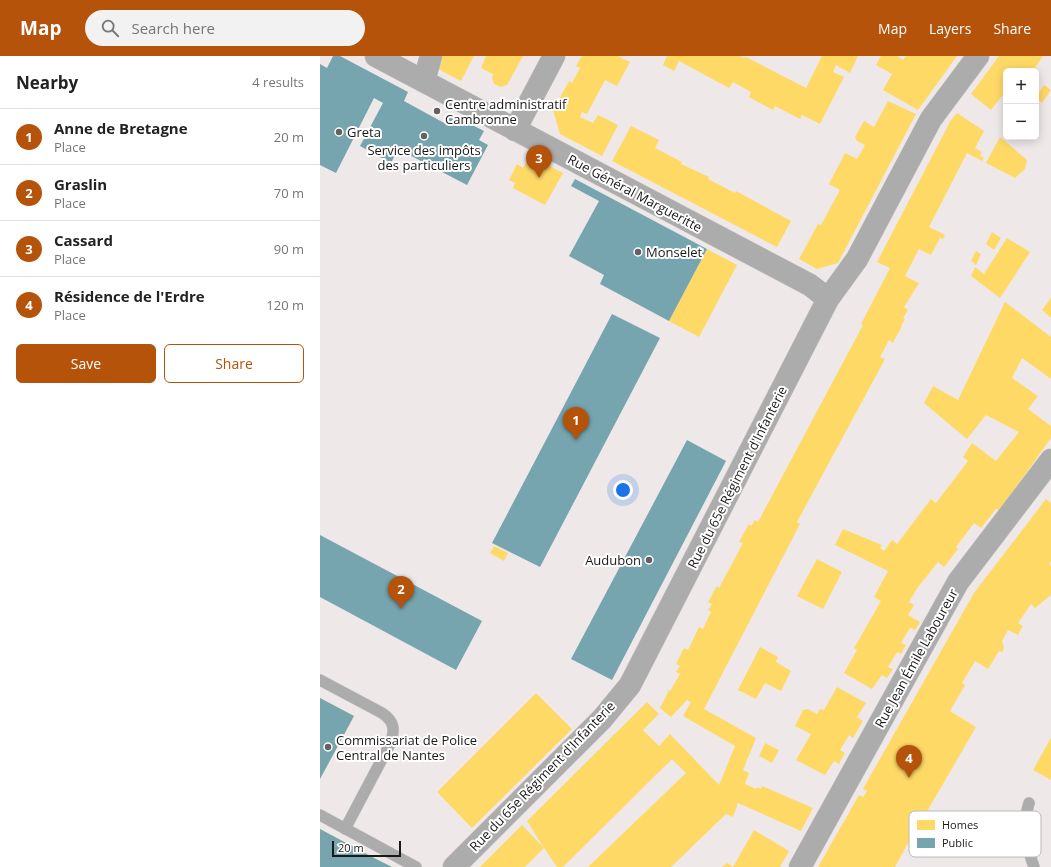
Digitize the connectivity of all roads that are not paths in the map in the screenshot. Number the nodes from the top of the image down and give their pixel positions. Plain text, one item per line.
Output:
1 (376, 56) edge
2 (430, 56) edge
3 (554, 56) edge
4 (978, 56) edge
5 (424, 81) junction
6 (515, 130) junction
7 (828, 299) junction
8 (1051, 460) edge
9 (320, 680) edge
10 (1029, 803) dead end
11 (1027, 811) edge
12 (320, 815) edge
13 (346, 829) junction
14 (1031, 857) edge
15 (416, 867) edge
16 (454, 867) edge
17 (800, 867) edge
18 (1034, 867) edge

1 - 5 street, Rue Général Margueritte
2 - 5 street
3 - 6 street
4 - 7 street, Rue du 65e Régiment d'Infanterie
5 - 6 street, Rue Général Margueritte
6 - 7 street, Rue Général Margueritte
7 - 16 street, Rue du 65e Régiment d'Infanterie
8 - 17 street, Rue Jean Émile Laboureur
9 - 13 lane
10 - 11 lane
12 - 13 lane
13 - 15 lane
14 - 18 lane

